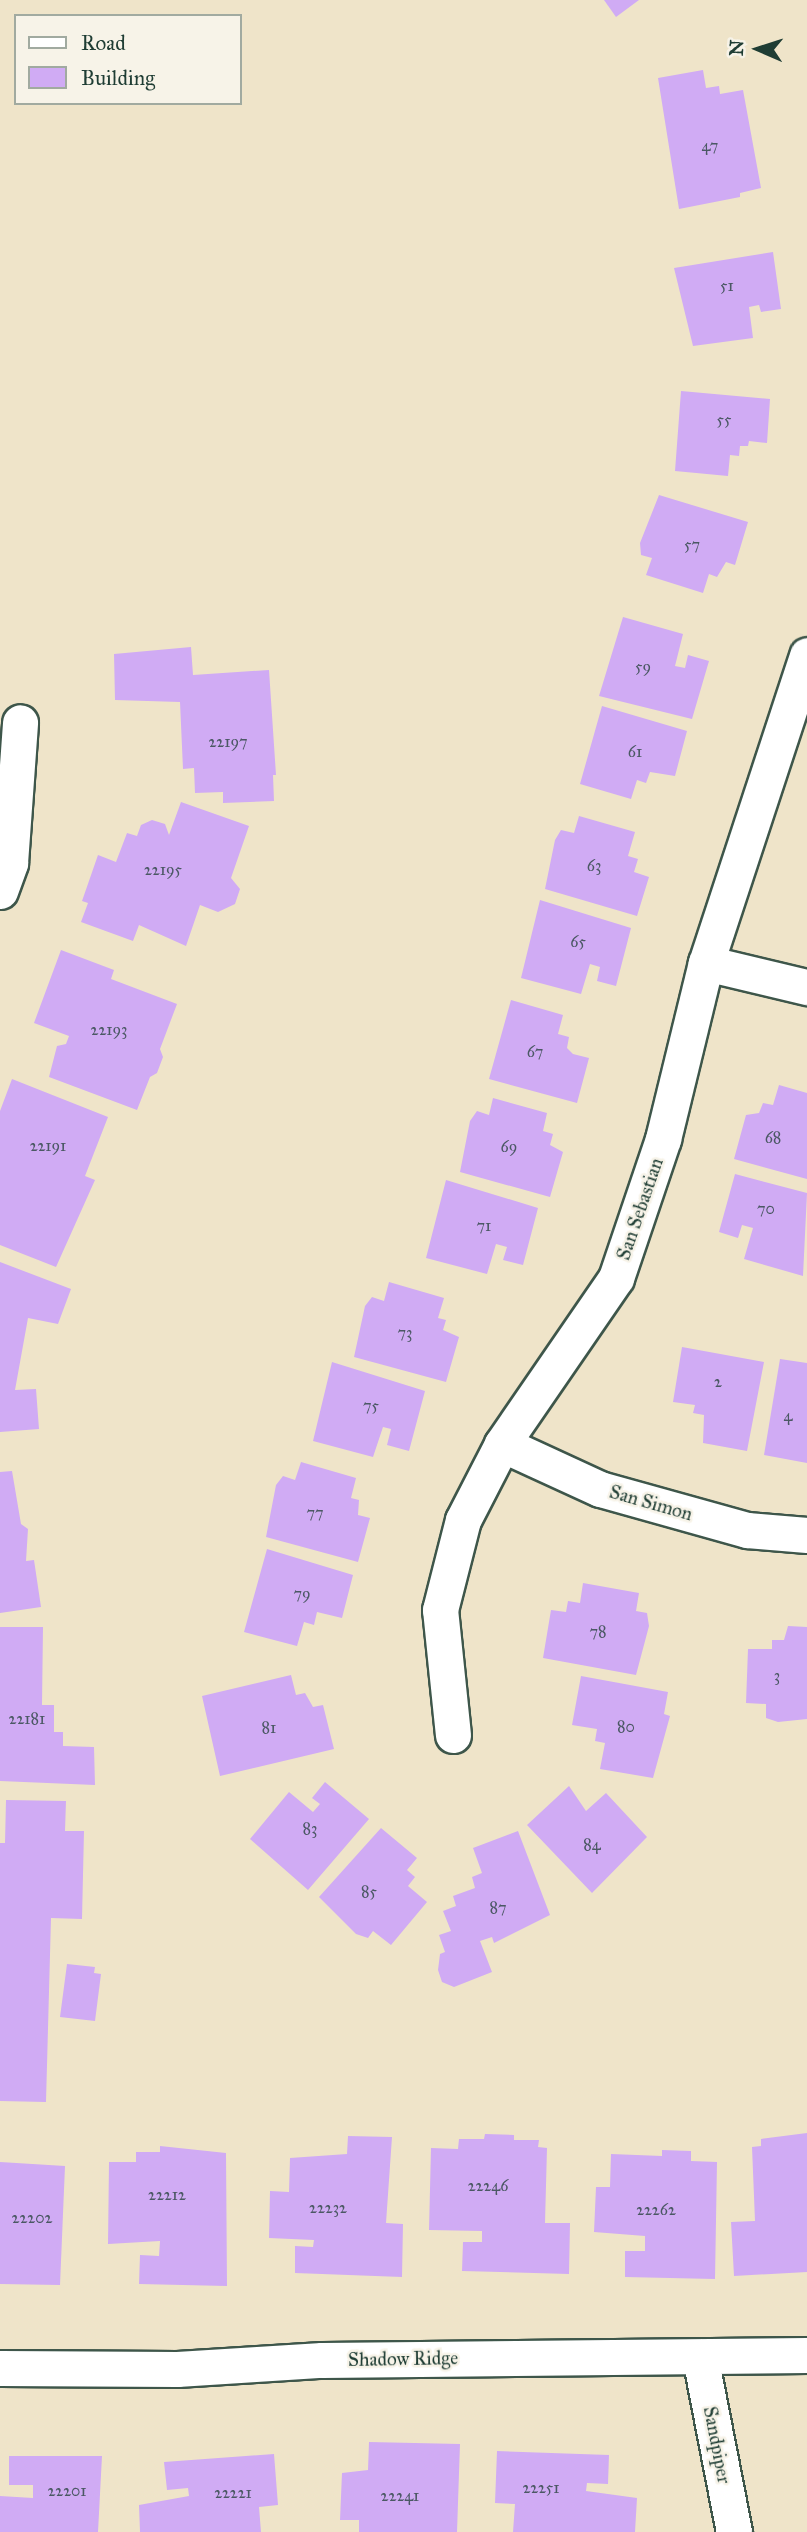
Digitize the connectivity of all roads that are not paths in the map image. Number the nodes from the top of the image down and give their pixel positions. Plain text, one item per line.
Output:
1 (807, 655) edge
2 (20, 722) dead end
3 (0, 891) edge
4 (706, 963) junction
5 (807, 987) edge
6 (502, 1444) junction
7 (807, 1535) edge
8 (453, 1735) dead end
9 (807, 2355) edge
10 (700, 2357) junction
11 (0, 2368) edge
12 (734, 2532) edge

1 - 4 street, San Sebastian
2 - 3 street
4 - 5 street
4 - 6 street, San Sebastian
6 - 7 street, San Simon
6 - 8 street, San Sebastian
9 - 10 street, Shadow Ridge
10 - 11 street, Shadow Ridge
10 - 12 street, Sandpiper

